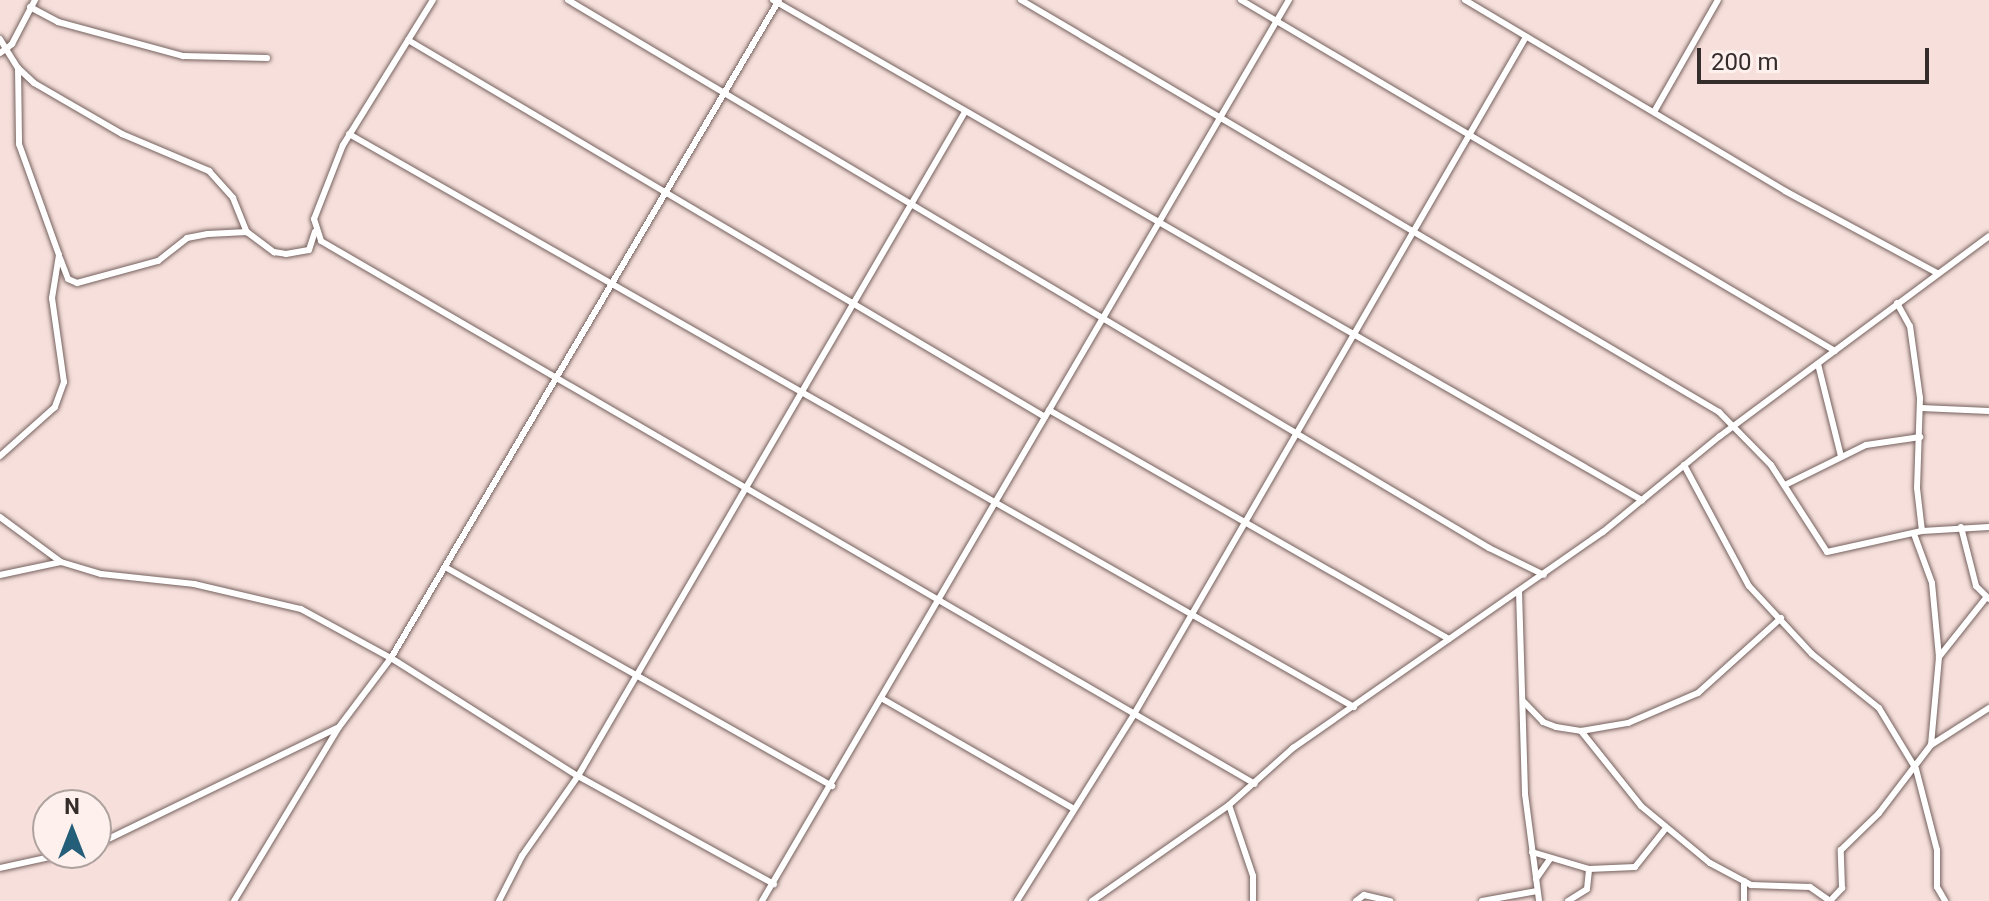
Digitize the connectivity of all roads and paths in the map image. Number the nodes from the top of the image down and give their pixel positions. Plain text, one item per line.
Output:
1 (35, 0) edge
2 (433, 0) edge
3 (568, 0) edge
4 (1021, 0) edge
5 (1241, 0) edge
6 (1289, 0) edge
7 (1465, 0) edge
8 (1718, 0) edge
9 (776, 1) edge
10 (30, 7) junction
11 (1276, 21) junction
12 (1526, 37) junction
13 (0, 39) edge
14 (408, 40) junction
15 (3, 51) edge
16 (267, 58) dead end
17 (18, 68) junction
18 (723, 93) junction
19 (965, 112) junction
20 (1654, 112) junction
21 (1222, 117) junction
22 (349, 134) junction
23 (1469, 137) junction
24 (668, 190) junction
25 (911, 204) junction
26 (1159, 223) junction
27 (1412, 230) junction
28 (247, 232) junction
29 (315, 232) junction
30 (1989, 236) edge
31 (59, 255) junction
32 (1937, 273) junction
33 (611, 280) junction
34 (853, 303) junction
35 (1897, 303) junction
36 (1106, 318) junction
37 (1353, 335) junction
38 (1835, 351) junction
39 (1818, 364) junction
40 (556, 380) junction
41 (799, 393) junction
42 (1921, 408) junction
43 (1989, 411) edge
44 (1047, 414) junction
45 (1737, 424) junction
46 (1296, 430) junction
47 (1920, 437) junction
48 (0, 456) edge
49 (1841, 456) junction
50 (1684, 465) junction
51 (1785, 485) junction
52 (744, 489) junction
53 (1642, 500) junction
54 (993, 504) junction
55 (0, 517) edge
56 (1245, 522) junction
57 (1961, 527) junction
58 (1989, 527) edge
59 (1922, 531) junction
60 (1914, 534) junction
61 (61, 562) junction
62 (445, 567) junction
63 (0, 575) edge
64 (1544, 575) junction
65 (1519, 591) junction
66 (1987, 598) edge
67 (938, 601) junction
68 (1191, 616) junction
69 (1781, 618) junction
70 (1449, 639) junction
71 (1939, 657) junction
72 (391, 658) junction
73 (637, 675) junction
74 (881, 698) junction
75 (1523, 701) junction
76 (1354, 707) junction
77 (1989, 708) edge
78 (1133, 716) junction
79 (339, 727) junction
80 (1581, 731) junction
81 (1931, 745) junction
82 (1916, 769) junction
83 (578, 776) junction
84 (1255, 784) junction
85 (832, 786) junction
86 (1229, 805) junction
87 (1072, 808) junction
88 (1666, 828) junction
89 (112, 837) edge
90 (1532, 852) junction
91 (1550, 859) junction
92 (32, 861) edge
93 (0, 868) edge
94 (1589, 869) junction
95 (1535, 880) junction
96 (1744, 881) junction
97 (774, 884) junction
98 (1537, 891) junction
99 (234, 901) edge
100 (499, 901) edge
101 (762, 901) edge
102 (1017, 901) edge
103 (1092, 901) edge
104 (1253, 901) edge
105 (1356, 901) edge
106 (1390, 901) edge
107 (1482, 901) edge
108 (1539, 901) edge
109 (1568, 901) edge
110 (1744, 901) edge
111 (1830, 901) edge
112 (1945, 901) edge

1 - 10 street
2 - 14 street
3 - 18 street
4 - 21 street
5 - 11 street
6 - 11 street
7 - 12 street
8 - 20 street
9 - 18 street
9 - 19 street
10 - 15 street
10 - 16 street
11 - 21 street
11 - 23 street
12 - 20 street
12 - 23 street
13 - 15 street
14 - 22 street
14 - 24 street
15 - 17 street
17 - 28 street
17 - 31 street
18 - 24 street
18 - 25 street
19 - 25 street
19 - 26 street
20 - 32 street
21 - 26 street
21 - 27 street
22 - 29 street
22 - 33 street
23 - 27 street
23 - 38 street
24 - 33 street
24 - 34 street
25 - 34 street
25 - 36 street
26 - 36 street
26 - 37 street
27 - 37 street
27 - 45 street
28 - 29 street
28 - 31 street
29 - 40 street
30 - 32 street
31 - 48 street
32 - 35 street
33 - 40 street
33 - 41 street
34 - 41 street
34 - 44 street
35 - 38 street
35 - 42 street
36 - 44 street
36 - 46 street
37 - 46 street
37 - 53 street
38 - 39 street
39 - 45 street
39 - 49 street
40 - 52 street
40 - 62 street
41 - 52 street
41 - 54 street
42 - 43 street
42 - 47 street
44 - 54 street
44 - 56 street
45 - 50 street
45 - 51 street
46 - 56 street
46 - 64 street
47 - 49 street
47 - 59 street
49 - 51 street
50 - 53 street
50 - 69 street
51 - 60 street
52 - 67 street
52 - 73 street
53 - 64 street
54 - 67 street
54 - 68 street
55 - 61 street
56 - 68 street
56 - 70 street
57 - 58 street
57 - 59 street
57 - 66 street
59 - 60 street
60 - 71 street
61 - 63 street
61 - 72 street
62 - 72 street
62 - 73 street
64 - 65 street
65 - 70 street
65 - 75 street
66 - 71 street
67 - 74 street
67 - 78 street
68 - 76 street
68 - 78 street
69 - 80 street
69 - 82 street
70 - 76 street
71 - 81 street
72 - 79 street
72 - 83 street
73 - 83 street
73 - 85 street
74 - 85 street
74 - 87 street
75 - 80 street
75 - 90 street
76 - 84 street
77 - 81 street
78 - 84 street
78 - 87 street
79 - 89 street
79 - 99 street
80 - 88 street
81 - 82 street
82 - 111 street
82 - 112 street
83 - 97 street
83 - 100 street
84 - 86 street
85 - 97 street
86 - 103 street
86 - 104 street
87 - 102 street
88 - 94 street
88 - 96 street
90 - 91 street
90 - 95 street
91 - 94 street
91 - 95 street
92 - 93 street
94 - 109 street
95 - 98 street
96 - 110 street
96 - 111 street
97 - 101 street
98 - 107 street
98 - 108 street
105 - 106 street

